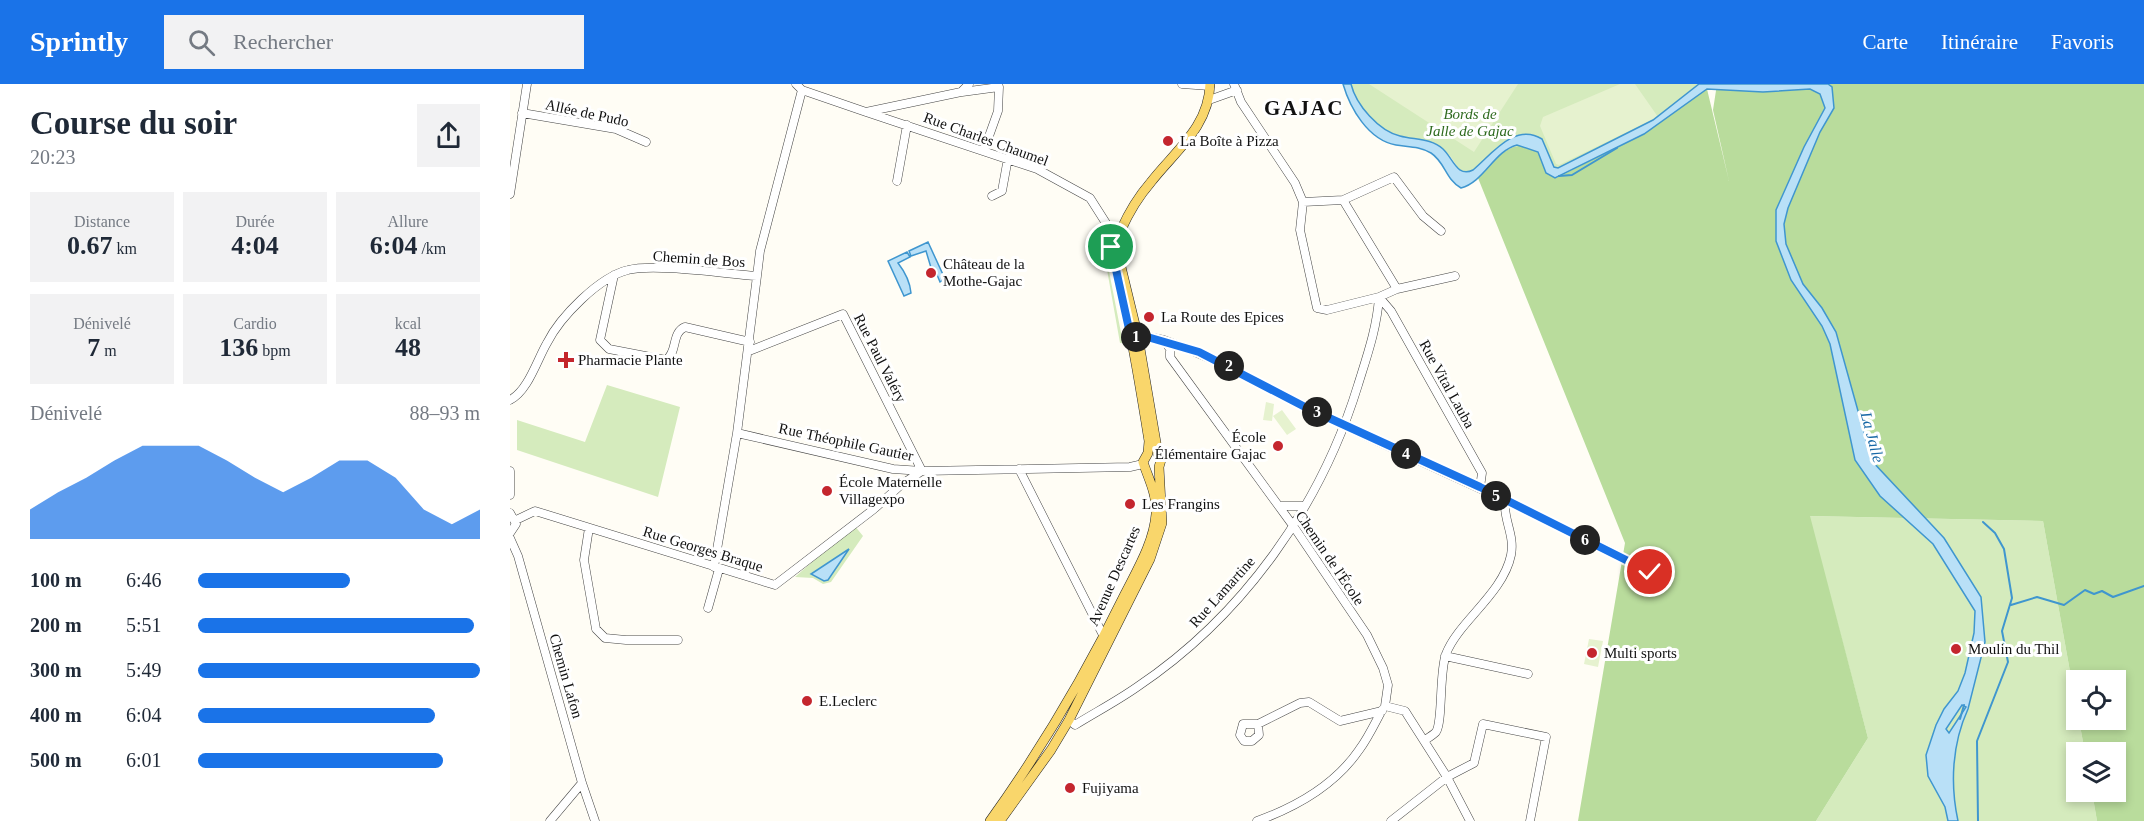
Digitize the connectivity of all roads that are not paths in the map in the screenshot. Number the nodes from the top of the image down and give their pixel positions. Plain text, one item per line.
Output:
1 (527, 84) edge
2 (969, 84) edge
3 (1182, 84) edge
4 (1210, 85) edge
5 (799, 87) edge
6 (1235, 87) edge
7 (961, 92) junction
8 (1209, 100) junction
9 (866, 112) junction
10 (522, 113) junction
11 (907, 125) junction
12 (646, 142) dead end
13 (984, 150) junction
14 (1008, 158) junction
15 (897, 181) dead end
16 (510, 194) edge
17 (992, 196) dead end
18 (1343, 200) junction
19 (1303, 202) junction
20 (1116, 230) junction
21 (1441, 231) dead end
22 (1117, 248) junction
23 (614, 275) junction
24 (757, 276) junction
25 (1455, 276) dead end
26 (1397, 289) junction
27 (1380, 297) junction
28 (1135, 338) junction
29 (1164, 340) junction
30 (750, 347) junction
31 (510, 400) edge
32 (1345, 426) junction
33 (738, 433) junction
34 (1153, 454) junction
35 (1145, 467) junction
36 (1159, 467) junction
37 (1018, 470) junction
38 (510, 471) edge
39 (922, 471) junction
40 (510, 480) edge
41 (1480, 487) junction
42 (510, 495) edge
43 (1505, 501) junction
44 (1278, 506) junction
45 (1305, 506) junction
46 (513, 517) edge
47 (1294, 527) junction
48 (589, 528) junction
49 (510, 536) edge
50 (717, 568) junction
51 (1665, 580) dead end
52 (708, 608) dead end
53 (1104, 637) junction
54 (678, 640) dead end
55 (1445, 656) junction
56 (1528, 674) dead end
57 (1383, 709) junction
58 (1069, 720) junction
59 (1258, 724) dead end
60 (1425, 740) junction
61 (1447, 777) junction
62 (582, 783) junction
63 (550, 821) edge
64 (595, 821) edge
65 (990, 821) edge
66 (1000, 821) edge
67 (1257, 821) edge
68 (1391, 821) edge
69 (1470, 821) edge
70 (1530, 821) edge

1 - 10 street
2 - 7 street
3 - 4 street
4 - 8 main road
5 - 9 street, Rue Charles Chaumel
5 - 24 street, Chemin de Bos
6 - 8 street
6 - 19 street
7 - 9 street
7 - 13 street
8 - 20 main road
9 - 11 street, Rue Charles Chaumel
10 - 12 street, Allée de Pudo
10 - 16 street
11 - 13 street, Rue Charles Chaumel
11 - 15 street
13 - 14 street, Rue Charles Chaumel
14 - 17 street
14 - 20 street, Rue Charles Chaumel
18 - 19 street
18 - 21 street
18 - 26 street
19 - 27 street
20 - 22 main road
20 - 22 main road
22 - 28 main road, Avenue Descartes
23 - 24 street, Chemin de Bos
23 - 30 street
23 - 31 street, Chemin de Bos
24 - 30 street
25 - 26 street
26 - 27 street
27 - 32 street, Rue Lamartine
27 - 41 street, Rue Vital Lauba
28 - 29 street
28 - 34 main road, Avenue Descartes
29 - 32 street
29 - 44 street, Chemin de l'École
30 - 33 street
30 - 39 street, Rue Paul Valéry
32 - 41 street
32 - 45 street, Rue Lamartine
33 - 39 street, Rue Théophile Gautier
33 - 50 street
34 - 35 main road
34 - 36 main road, Avenue Descartes
35 - 36 main road
35 - 37 street, Rue Théophile Gautier
35 - 53 main road, Avenue Descartes
36 - 58 main road, Avenue Descartes
37 - 39 street, Rue Théophile Gautier
37 - 53 street
38 - 40 street
39 - 50 street, Rue Georges Braque
40 - 42 street
41 - 43 street
43 - 51 street
43 - 55 street
44 - 45 street
44 - 47 street, Chemin de l'École
45 - 47 street, Rue Lamartine
46 - 48 street, Rue Georges Braque
46 - 49 street
47 - 57 street, Chemin de l'École
47 - 58 street, Rue Lamartine
48 - 50 street, Rue Georges Braque
48 - 54 street
49 - 62 street, Chemin Lafon
50 - 52 street
53 - 65 main road, Avenue Descartes
55 - 56 street
55 - 60 street
57 - 59 street
57 - 60 street
57 - 67 street
58 - 66 main road, Avenue Descartes
60 - 61 street
61 - 68 street
61 - 69 street
61 - 70 street
62 - 63 street
62 - 64 street, Chemin Lafon

